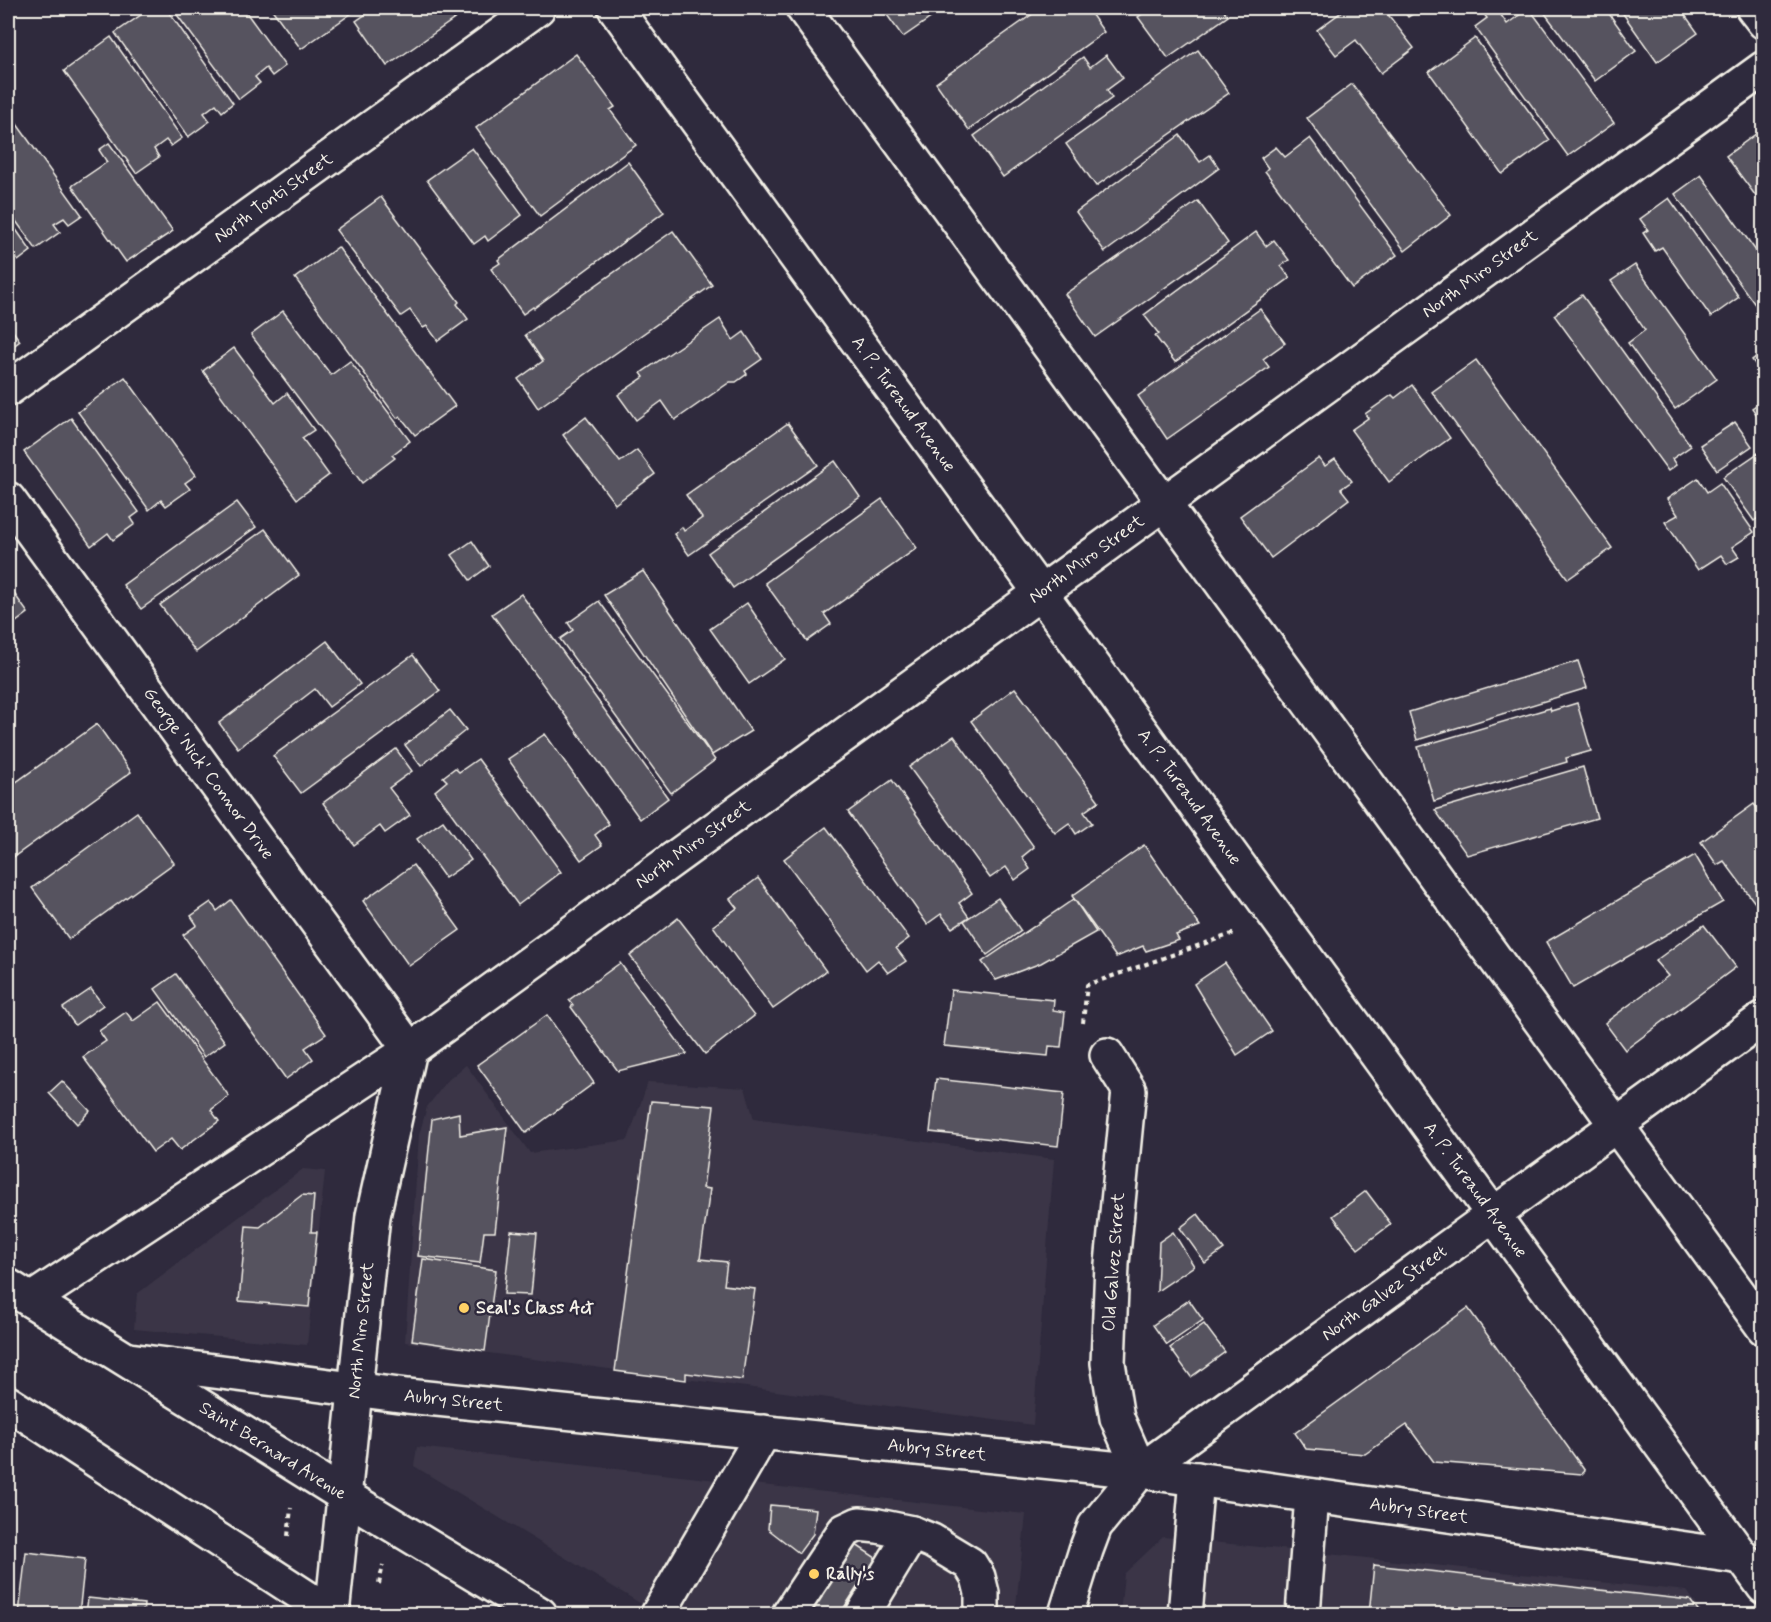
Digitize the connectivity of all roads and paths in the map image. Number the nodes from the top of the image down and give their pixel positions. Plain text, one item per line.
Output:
1 (538, 8) edge
2 (615, 8) edge
3 (803, 8) edge
4 (1753, 8) edge
5 (1764, 22) edge
6 (1764, 68) edge
7 (8, 389) edge
8 (8, 499) edge
9 (1164, 504) junction
10 (1041, 593) junction
11 (1277, 918) junction
12 (1764, 1018) edge
13 (410, 1050) junction
14 (1107, 1055) joint
15 (1616, 1125) junction
16 (1492, 1215) junction
17 (19, 1293) edge
18 (1764, 1328) edge
19 (129, 1360) junction
20 (355, 1390) junction
21 (8, 1403) edge
22 (764, 1432) junction
23 (1140, 1471) junction
24 (1197, 1479) junction
25 (345, 1496) junction
26 (1312, 1496) junction
27 (292, 1502) dead end
28 (912, 1533) junction
29 (288, 1536) dead end
30 (1742, 1557) junction
31 (384, 1561) dead end
32 (1764, 1587) edge
33 (376, 1594) dead end
34 (987, 1613) edge
35 (332, 1614) edge
36 (540, 1614) edge
37 (658, 1614) edge
38 (789, 1614) edge
39 (863, 1614) edge
40 (1066, 1614) edge
41 (1185, 1614) edge
42 (1303, 1614) edge

1 - 7 street, North Tonti Street
2 - 10 street, A. P. Tureaud Avenue
3 - 9 street
4 - 5 street
6 - 9 street, North Miro Street
8 - 13 street, George 'Nick' Connor Drive
9 - 10 street, North Miro Street
9 - 15 street
10 - 11 street, A. P. Tureaud Avenue
10 - 13 street, North Miro Street
11 - 14 path
11 - 16 street, A. P. Tureaud Avenue
12 - 15 street, North Galvez Street
13 - 17 street, North Miro Street
13 - 20 street, North Miro Street
14 - 23 street, Old Galvez Street
15 - 16 street, North Galvez Street
15 - 18 street
16 - 23 street, North Galvez Street
16 - 30 street, A. P. Tureaud Avenue
17 - 19 street, Saint Bernard Avenue
19 - 20 street, Aubry Street
19 - 25 street, Saint Bernard Avenue
20 - 22 street, Aubry Street
20 - 25 street, North Miro Street
21 - 35 street
22 - 23 street, Aubry Street
22 - 37 street
23 - 24 street, Aubry Street
23 - 40 street, North Galvez Street
24 - 26 street, Aubry Street
24 - 41 street
25 - 35 street, North Miro Street
25 - 36 street, Saint Bernard Avenue
26 - 30 street, Aubry Street
26 - 42 street
27 - 29 path
28 - 34 street
28 - 38 street
28 - 39 street
30 - 32 street, A. P. Tureaud Avenue
31 - 33 path

